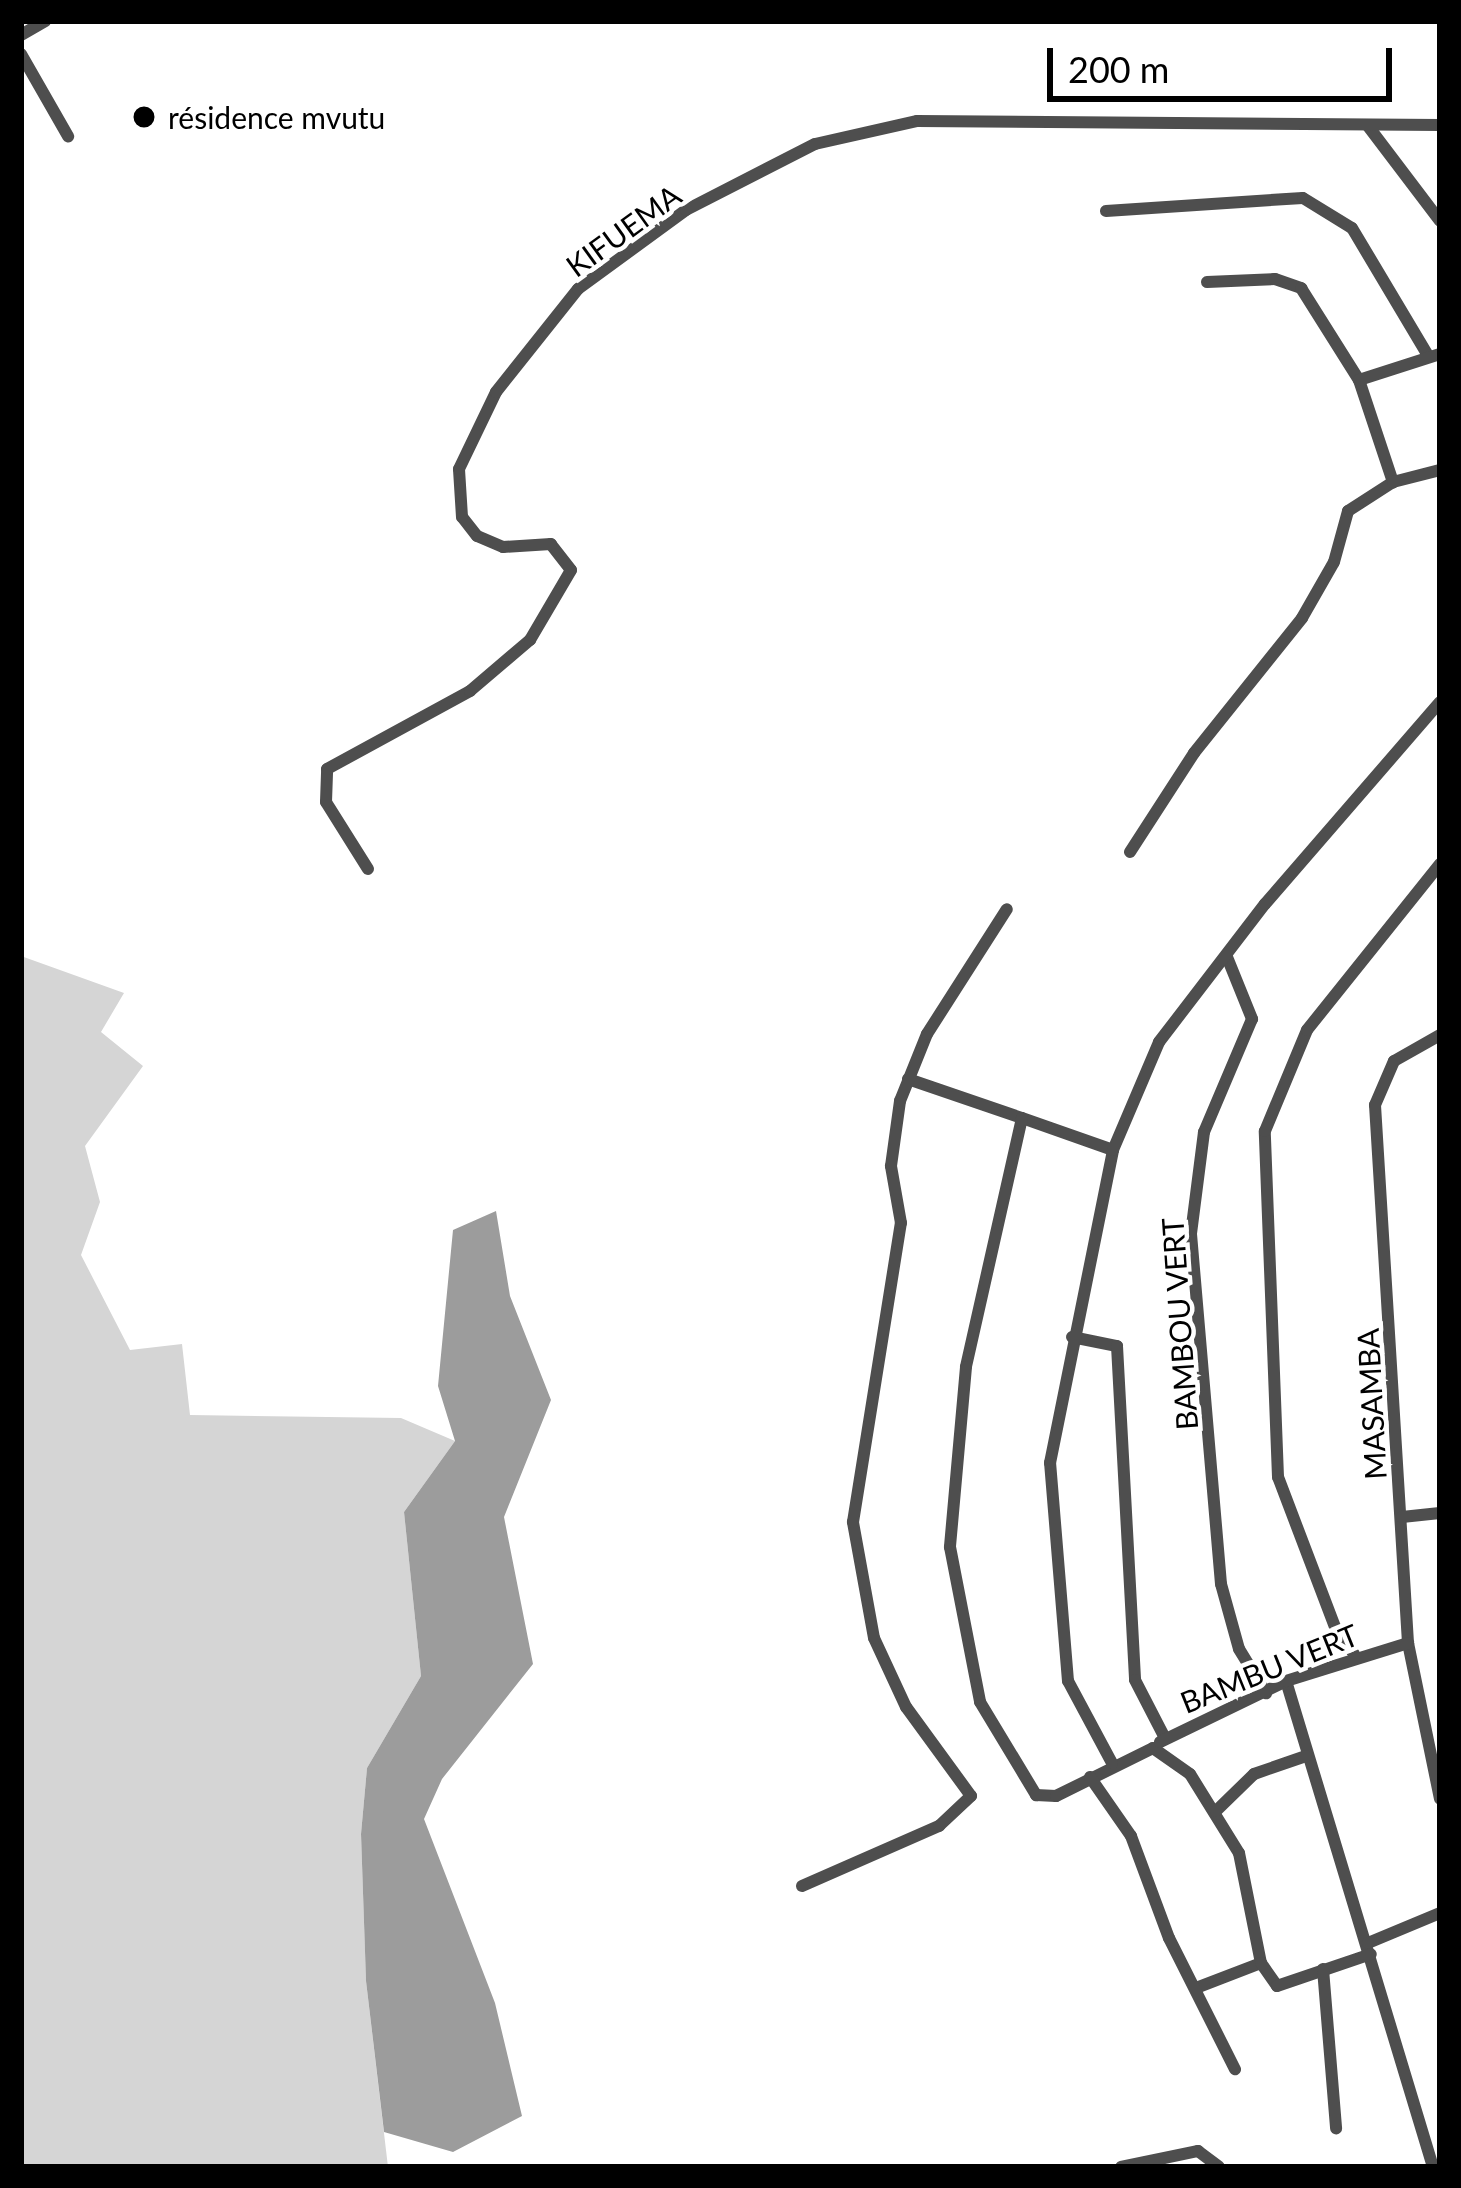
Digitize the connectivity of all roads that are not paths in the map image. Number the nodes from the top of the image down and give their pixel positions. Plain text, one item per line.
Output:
1 (45, 21) edge
2 (21, 34) edge
3 (21, 54) edge
4 (1440, 125) edge
5 (1368, 126) junction
6 (68, 136) dead end
7 (1106, 211) dead end
8 (1440, 220) edge
9 (1208, 282) dead end
10 (1434, 355) edge
11 (1359, 380) junction
12 (1440, 470) edge
13 (1394, 482) junction
14 (1440, 702) edge
15 (1130, 852) dead end
16 (1440, 864) edge
17 (368, 869) dead end
18 (1007, 909) dead end
19 (1228, 957) junction
20 (1440, 1035) edge
21 (908, 1079) junction
22 (1022, 1118) junction
23 (1113, 1150) junction
24 (1072, 1337) junction
25 (1440, 1513) edge
26 (1402, 1517) junction
27 (1408, 1643) junction
28 (1354, 1654) junction
29 (1286, 1681) junction
30 (1266, 1693) junction
31 (1166, 1738) junction
32 (1153, 1748) junction
33 (1306, 1756) junction
34 (1112, 1763) junction
35 (1090, 1777) junction
36 (1440, 1799) edge
37 (1216, 1811) junction
38 (802, 1886) dead end
39 (1440, 1913) edge
40 (1370, 1948) junction
41 (1261, 1963) junction
42 (1323, 1970) junction
43 (1196, 1988) junction
44 (1235, 2069) dead end
45 (1336, 2128) dead end
46 (1121, 2167) edge
47 (1219, 2167) edge
48 (1433, 2167) edge

1 - 2 street
3 - 6 street
4 - 5 street, KIFUEMA
5 - 8 street
5 - 17 street, KIFUEMA
7 - 10 street
9 - 11 street
10 - 11 street
11 - 13 street
12 - 13 street
13 - 15 street
14 - 19 street
16 - 28 street
18 - 21 street
19 - 23 street
19 - 30 street, BAMBOU VERT
20 - 26 street, MASAMBA
21 - 22 street
21 - 38 street
22 - 23 street
22 - 35 street, BAMBU VERT
23 - 24 street
24 - 31 street
24 - 34 street
25 - 26 street
26 - 27 street, MASAMBA
27 - 28 street, BAMBU VERT
27 - 36 street, MASAMBA
28 - 29 street, BAMBU VERT
29 - 30 street, BAMBU VERT
29 - 33 street
30 - 31 street, BAMBU VERT
31 - 32 street, BAMBU VERT
32 - 34 street, BAMBU VERT
32 - 37 street
33 - 37 street
33 - 40 street
34 - 35 street, BAMBU VERT
35 - 43 street
37 - 41 street
39 - 40 street
40 - 42 street
40 - 48 street
41 - 42 street
41 - 43 street
42 - 45 street
43 - 44 street
46 - 47 street

